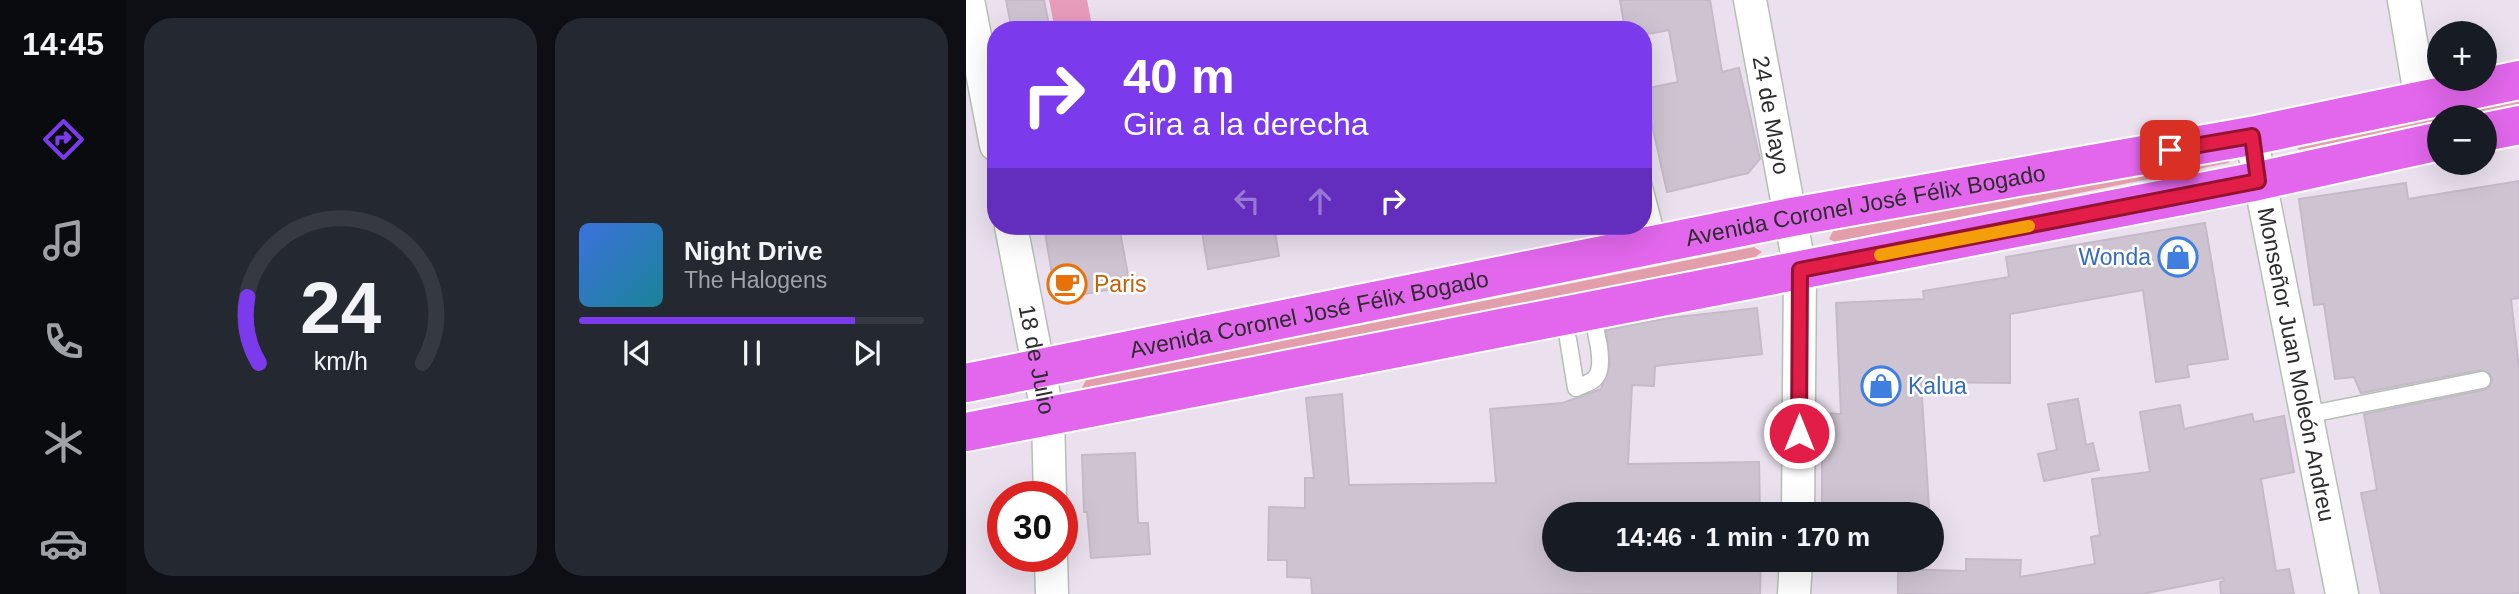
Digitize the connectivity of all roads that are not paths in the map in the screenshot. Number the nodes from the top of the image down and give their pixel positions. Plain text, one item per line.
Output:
1 (968, 0) edge
2 (1750, 0) edge
3 (2404, 0) edge
4 (2519, 80) edge
5 (983, 87) edge
6 (2421, 101) junction
7 (987, 105) edge
8 (2519, 125) edge
9 (2497, 130) edge
10 (2252, 136) junction
11 (2427, 144) edge
12 (2258, 181) junction
13 (1652, 217) edge
14 (1792, 217) junction
15 (1013, 235) edge
16 (1659, 244) junction
17 (1800, 270) junction
18 (1039, 368) junction
19 (2482, 380) dead end
20 (966, 383) edge
21 (2306, 415) junction
22 (1048, 416) junction
23 (966, 432) edge
24 (1050, 481) edge
25 (1798, 502) edge
26 (1052, 572) edge
27 (1795, 572) edge
28 (1052, 594) edge
29 (1794, 594) edge
30 (2342, 594) edge

1 - 5 street
2 - 14 street, 24 de Mayo
3 - 6 street
4 - 6 main road, Avenida Coronel José Félix Bogado
5 - 7 street
6 - 10 main road, Avenida Coronel José Félix Bogado
8 - 9 main road
10 - 12 street, Monseñor Juan Moleón Andreu
10 - 14 main road, Avenida Coronel José Félix Bogado
11 - 12 main road
12 - 17 main road
12 - 21 street, Monseñor Juan Moleón Andreu
13 - 16 lane
14 - 16 main road, Avenida Coronel José Félix Bogado
14 - 17 street, 24 de Mayo
15 - 18 street, 18 de Julio
16 - 18 main road, Avenida Coronel José Félix Bogado
17 - 22 main road
17 - 25 street, 24 de Mayo
18 - 20 main road, Avenida Coronel José Félix Bogado
18 - 22 street, 18 de Julio
19 - 21 lane
21 - 30 street, Monseñor Juan Moleón Andreu
22 - 23 main road
22 - 24 street, 18 de Julio
26 - 28 street
27 - 29 street

